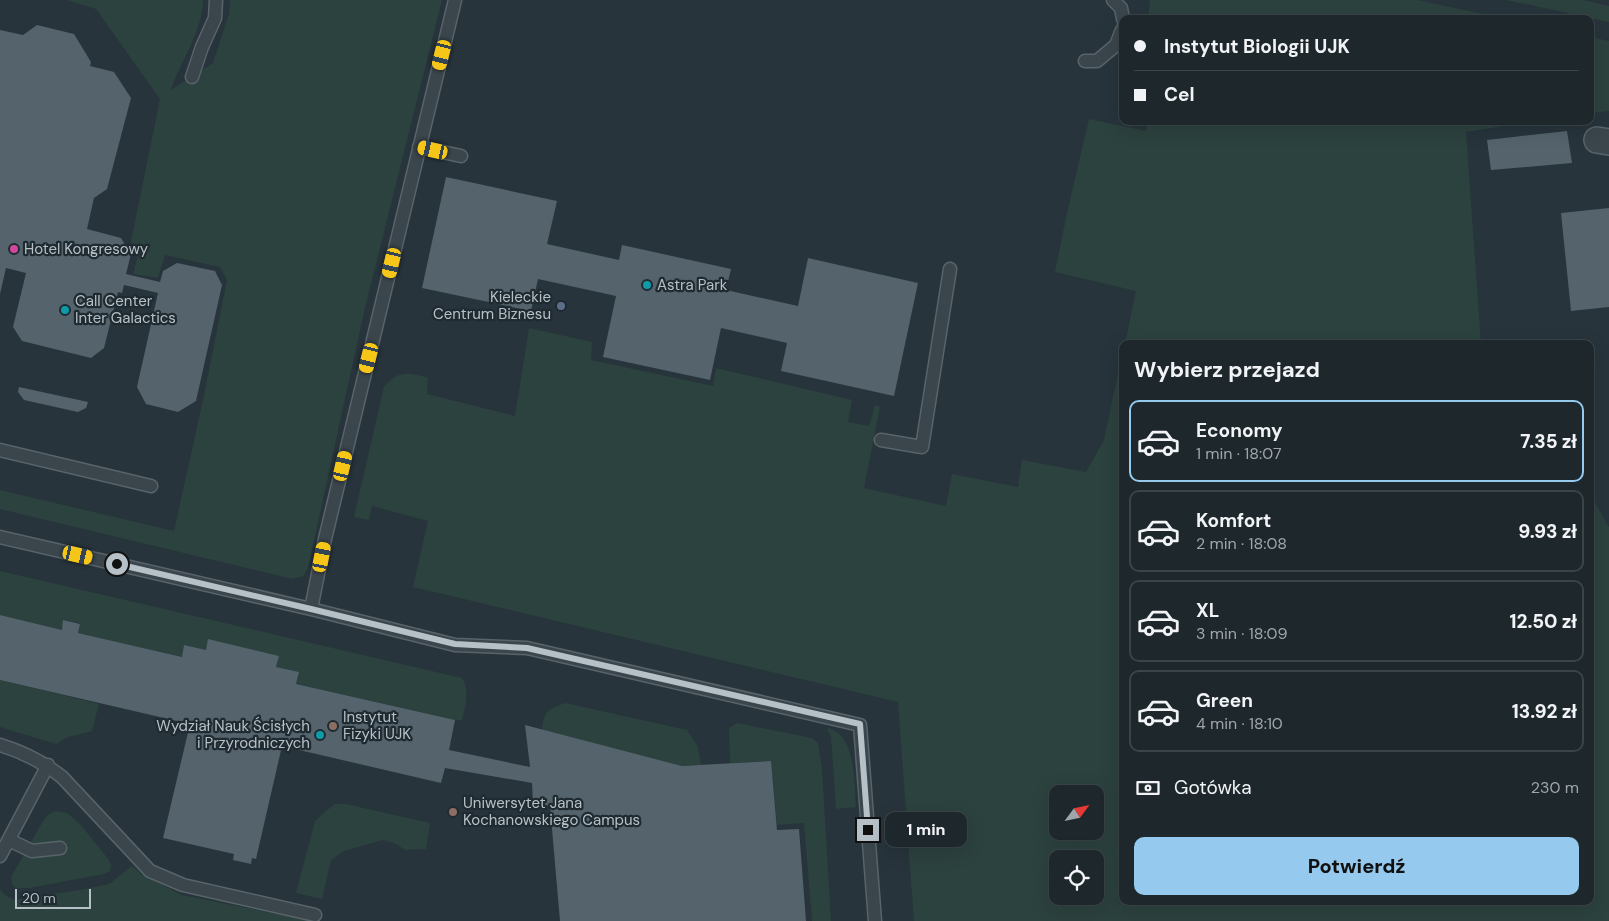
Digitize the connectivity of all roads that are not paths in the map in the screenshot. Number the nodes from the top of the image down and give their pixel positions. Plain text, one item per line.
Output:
1 (216, 0) edge
2 (455, 0) edge
3 (1113, 0) edge
4 (1122, 15) edge
5 (1119, 38) edge
6 (1086, 61) dead end
7 (192, 76) dead end
8 (419, 147) junction
9 (461, 156) dead end
10 (950, 269) dead end
11 (881, 440) dead end
12 (0, 450) edge
13 (151, 486) dead end
14 (0, 537) edge
15 (311, 609) junction
16 (0, 745) edge
17 (48, 765) junction
18 (9, 840) junction
19 (60, 848) dead end
20 (0, 854) edge
21 (315, 915) dead end
22 (875, 921) edge

1 - 7 lane
2 - 8 lane
3 - 4 lane
5 - 6 lane
8 - 9 lane
8 - 15 lane
10 - 11 lane
12 - 13 lane
14 - 15 lane
15 - 22 lane
16 - 17 lane
17 - 18 lane
17 - 21 lane
18 - 19 lane
18 - 20 lane

